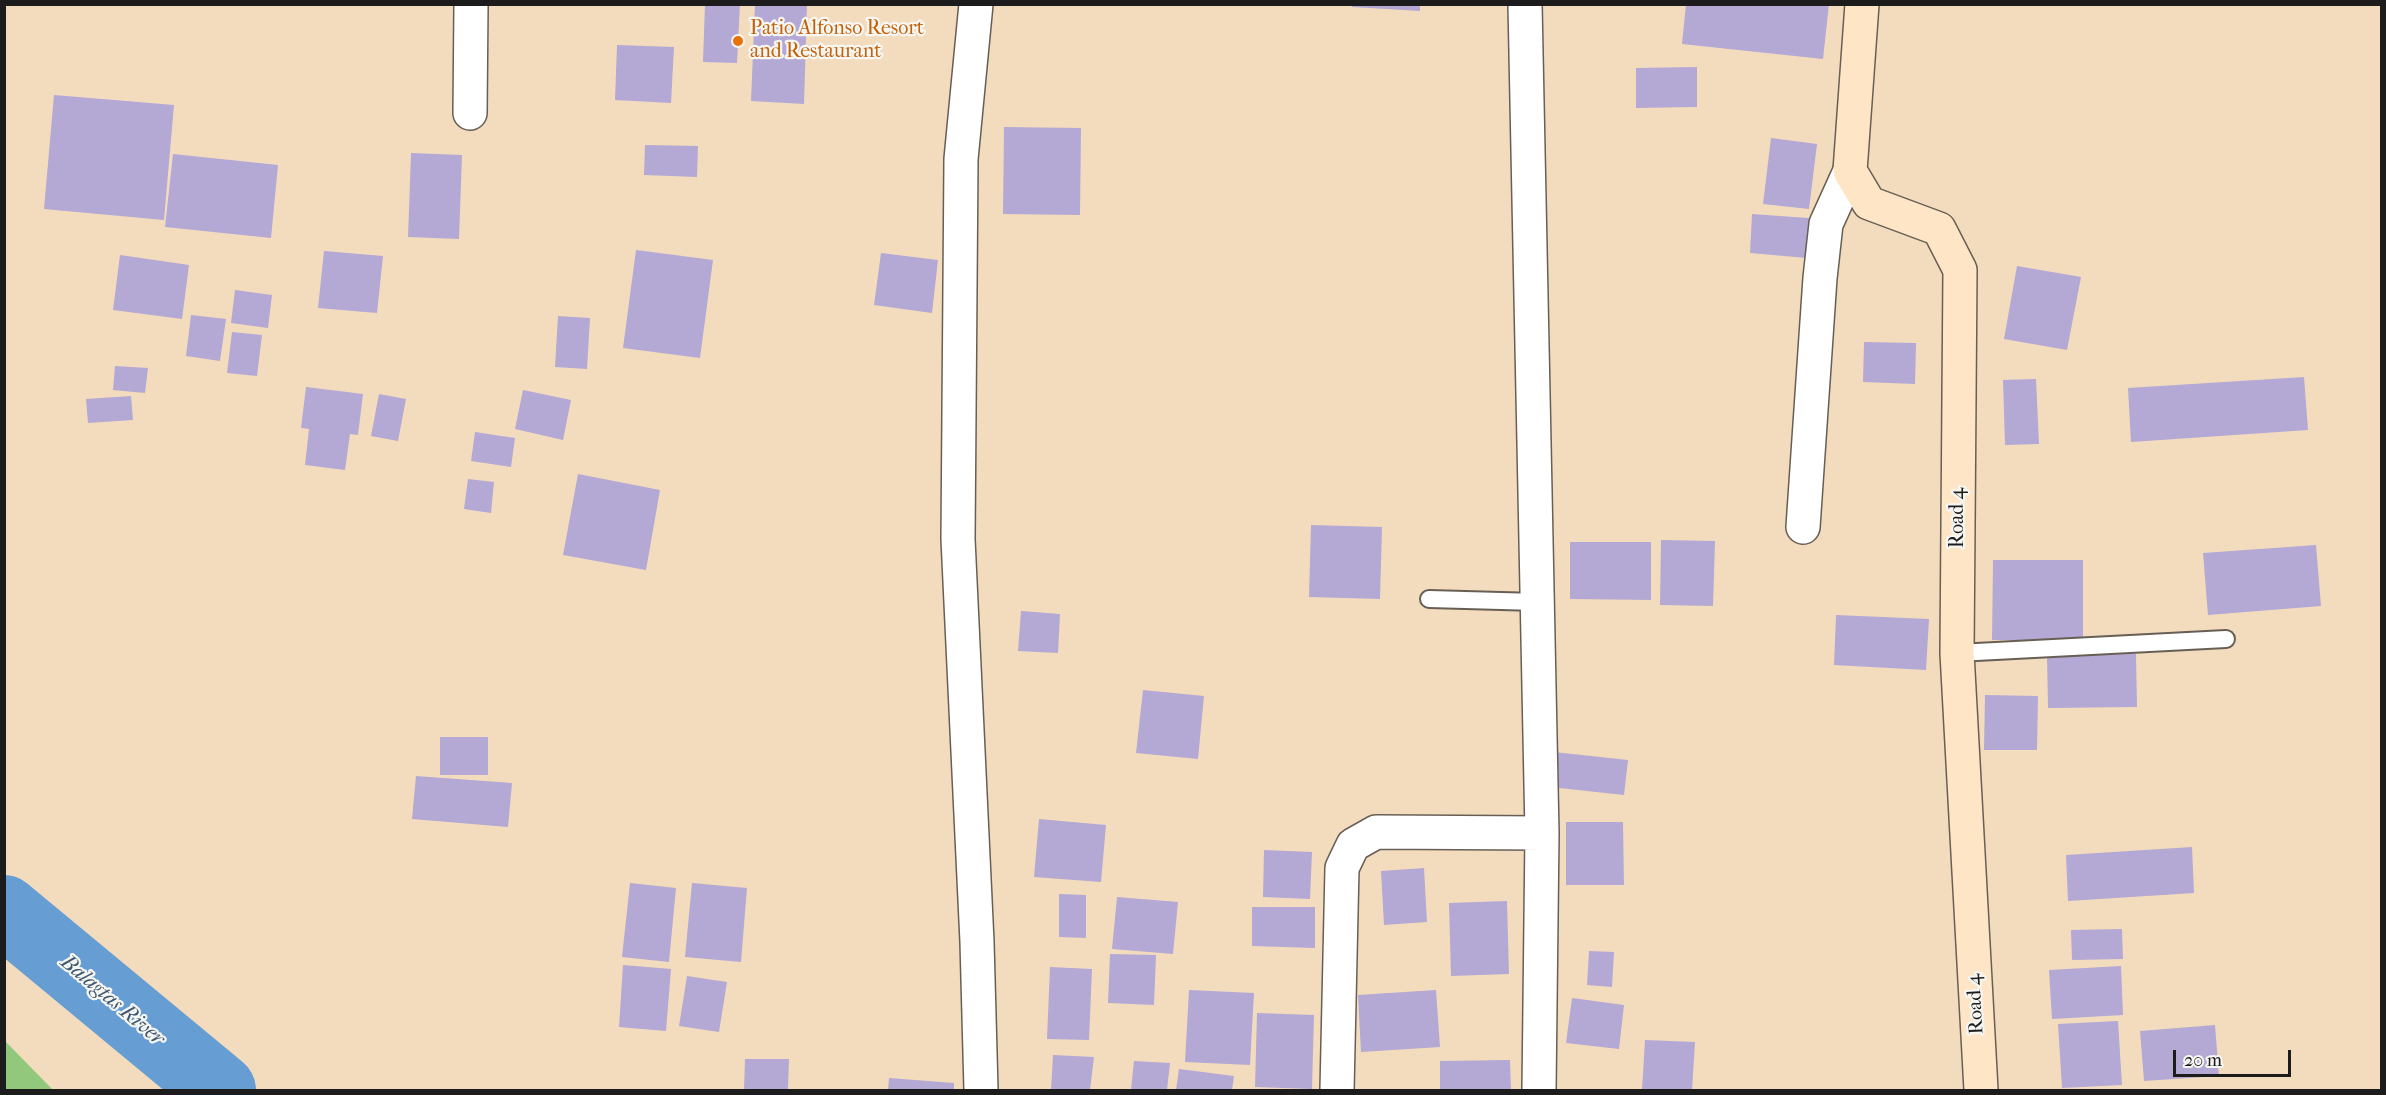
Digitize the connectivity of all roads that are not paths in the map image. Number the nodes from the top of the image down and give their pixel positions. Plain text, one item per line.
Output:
1 (471, 4) edge
2 (976, 4) edge
3 (1525, 4) edge
4 (1862, 4) edge
5 (470, 113) dead end
6 (1850, 171) junction
7 (1803, 527) dead end
8 (1429, 599) dead end
9 (1537, 602) junction
10 (2226, 639) dead end
11 (1957, 654) junction
12 (1542, 833) junction
13 (981, 1090) edge
14 (1337, 1090) edge
15 (1539, 1090) edge
16 (1981, 1090) edge

1 - 5 street
2 - 13 street
3 - 9 street
4 - 6 street
6 - 7 street
6 - 11 street, Road 4
8 - 9 lane
9 - 12 street
10 - 11 lane
11 - 16 street, Road 4
12 - 14 street
12 - 15 street

